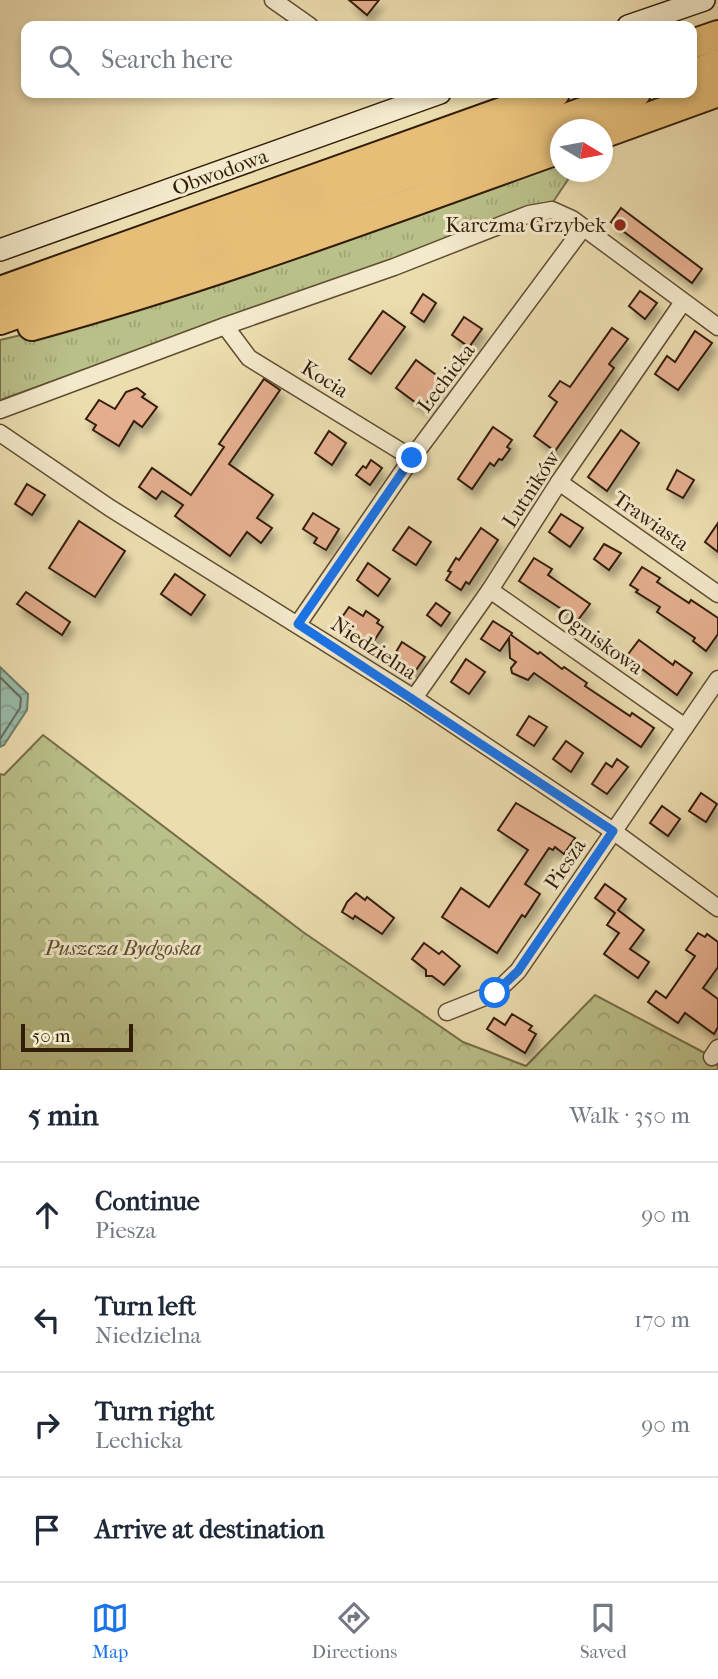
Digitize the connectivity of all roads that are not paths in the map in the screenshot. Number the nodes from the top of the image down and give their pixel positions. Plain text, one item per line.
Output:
1 (274, 0) edge
2 (704, 0) edge
3 (303, 21) edge
4 (643, 21) edge
5 (718, 35) edge
6 (697, 42) edge
7 (718, 64) edge
8 (697, 72) edge
9 (718, 92) edge
10 (541, 98) edge
11 (622, 98) edge
12 (401, 99) edge
13 (613, 130) edge
14 (550, 153) edge
15 (583, 228) junction
16 (0, 250) edge
17 (0, 292) edge
18 (683, 302) junction
19 (0, 320) edge
20 (225, 326) junction
21 (718, 327) edge
22 (0, 334) edge
23 (0, 410) edge
24 (0, 433) edge
25 (412, 458) junction
26 (559, 482) junction
27 (490, 590) junction
28 (718, 594) edge
29 (298, 624) junction
30 (718, 679) edge
31 (414, 698) junction
32 (685, 727) junction
33 (613, 831) junction
34 (718, 908) edge
35 (447, 1012) dead end

1 - 3 street
2 - 4 street
5 - 6 highway
7 - 8 highway
9 - 13 highway
10 - 17 highway
11 - 19 highway
12 - 16 street, Obwodowa
14 - 22 highway
15 - 18 street
15 - 20 street
15 - 25 street, Lechicka
18 - 21 street
18 - 26 street, Lutników
20 - 23 street
20 - 25 street, Kocia
24 - 29 street, Niedzielna
25 - 29 street, Lechicka
26 - 27 street, Lutników
26 - 28 street, Trawiasta
27 - 31 street, Lutników
27 - 32 street, Ogniskowa
29 - 31 street, Niedzielna
30 - 32 street, Piesza
31 - 33 street, Niedzielna
32 - 33 street, Piesza
33 - 34 street, Niedzielna
33 - 35 street, Piesza

